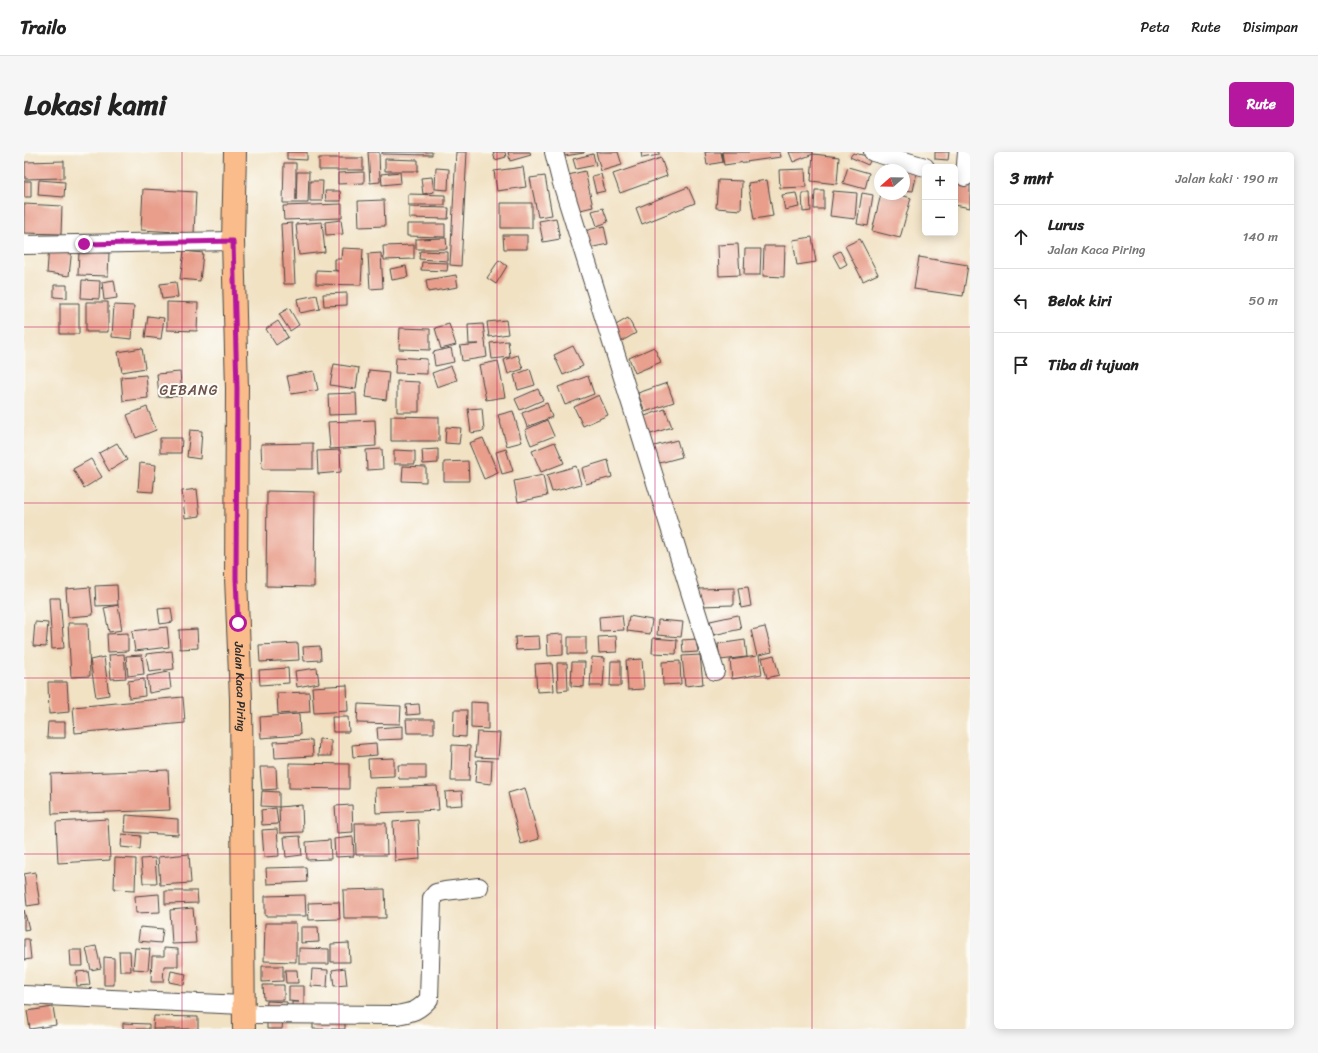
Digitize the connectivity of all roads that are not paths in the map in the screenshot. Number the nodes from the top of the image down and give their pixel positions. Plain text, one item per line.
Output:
1 (234, 152) edge
2 (554, 152) edge
3 (873, 152) edge
4 (967, 152) edge
5 (922, 166) edge
6 (963, 177) edge
7 (233, 241) junction
8 (24, 245) edge
9 (715, 671) dead end
10 (479, 888) dead end
11 (24, 995) edge
12 (244, 1016) edge

1 - 7 main road, Jalan Kaca Piring
2 - 9 street
3 - 5 street
4 - 6 street
7 - 8 street
7 - 12 main road, Jalan Kaca Piring
10 - 12 street
11 - 12 street

